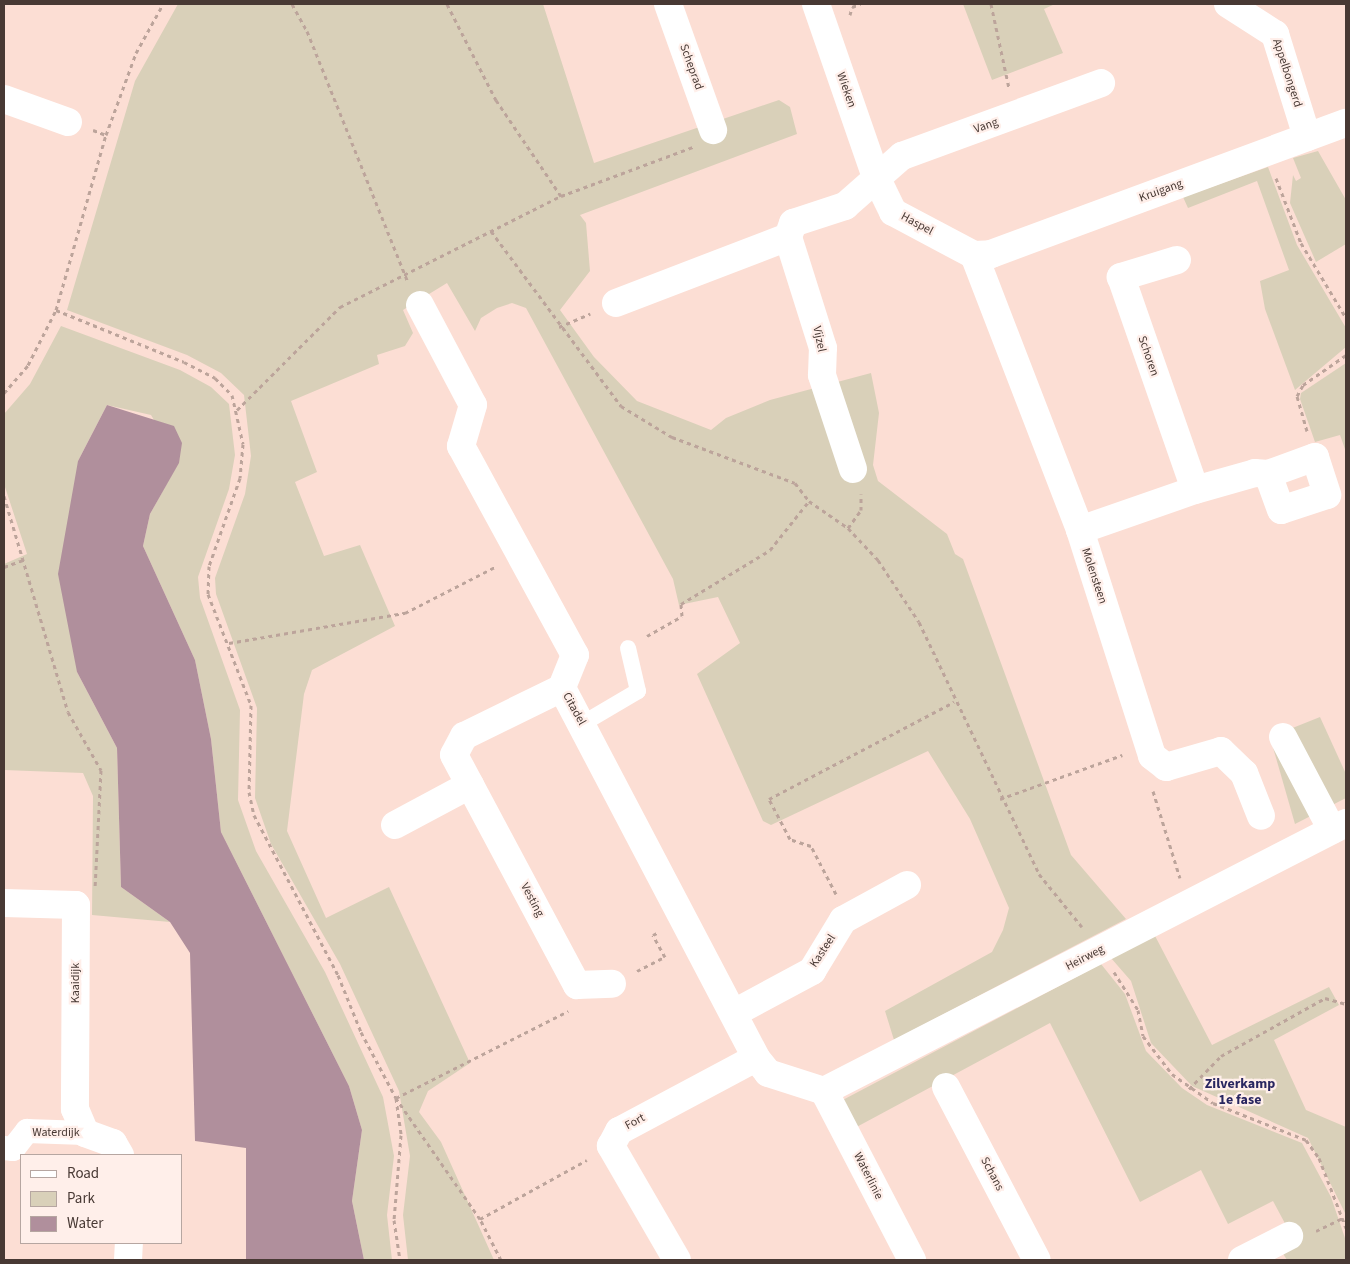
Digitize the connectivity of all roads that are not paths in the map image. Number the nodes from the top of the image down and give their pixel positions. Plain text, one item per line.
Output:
1 (668, 4) edge
2 (816, 4) edge
3 (1239, 6) edge
4 (1101, 83) dead end
5 (4, 99) edge
6 (68, 122) dead end
7 (1346, 123) edge
8 (713, 130) road end
9 (1307, 137) junction
10 (876, 177) junction
11 (788, 237) junction
12 (974, 255) junction
13 (1177, 260) dead end
14 (616, 302) road end
15 (420, 305) dead end
16 (853, 469) road end
17 (1268, 474) junction
18 (1195, 490) junction
19 (1080, 530) junction
20 (628, 648) road end
21 (562, 688) junction
22 (582, 724) junction
23 (1283, 737) dead end
24 (470, 785) junction
25 (1260, 816) dead end
26 (395, 825) dead end
27 (1339, 827) edge
28 (907, 885) dead end
29 (4, 903) edge
30 (612, 984) road end
31 (734, 1014) junction
32 (756, 1058) junction
33 (946, 1087) dead end
34 (824, 1091) junction
35 (85, 1133) junction
36 (4, 1148) edge
37 (119, 1154) edge
38 (1290, 1236) dead end
39 (129, 1244) edge
40 (128, 1260) edge
41 (677, 1260) edge
42 (912, 1260) edge
43 (1038, 1260) edge
44 (1242, 1260) edge

1 - 8 street, Scheprad
2 - 10 street, Wieken
3 - 9 street, Appelbongerd
4 - 10 street, Vang
5 - 6 street
7 - 9 street, Kruigang
9 - 12 street, Kruigang
10 - 11 street
10 - 12 street, Haspel
11 - 14 street
11 - 16 street, Vijzel
12 - 19 street, Molensteen
13 - 18 street, Schoren
15 - 21 street, Citadel
17 - 17 street
17 - 18 street
18 - 19 street
19 - 25 street, Molensteen
20 - 22 lane
21 - 22 street, Citadel
21 - 24 street, Vesting
22 - 31 street, Citadel
23 - 27 street
24 - 26 street
24 - 30 street, Vesting
27 - 34 street, Heirweg
28 - 31 street, Kasteel
29 - 35 street, Kaaidijk
31 - 32 street, Citadel
32 - 34 street
32 - 41 street, Fort
33 - 43 street, Schans
34 - 42 street, Waterlinie
35 - 36 street, Waterdijk
35 - 37 street
38 - 44 street
39 - 40 street

